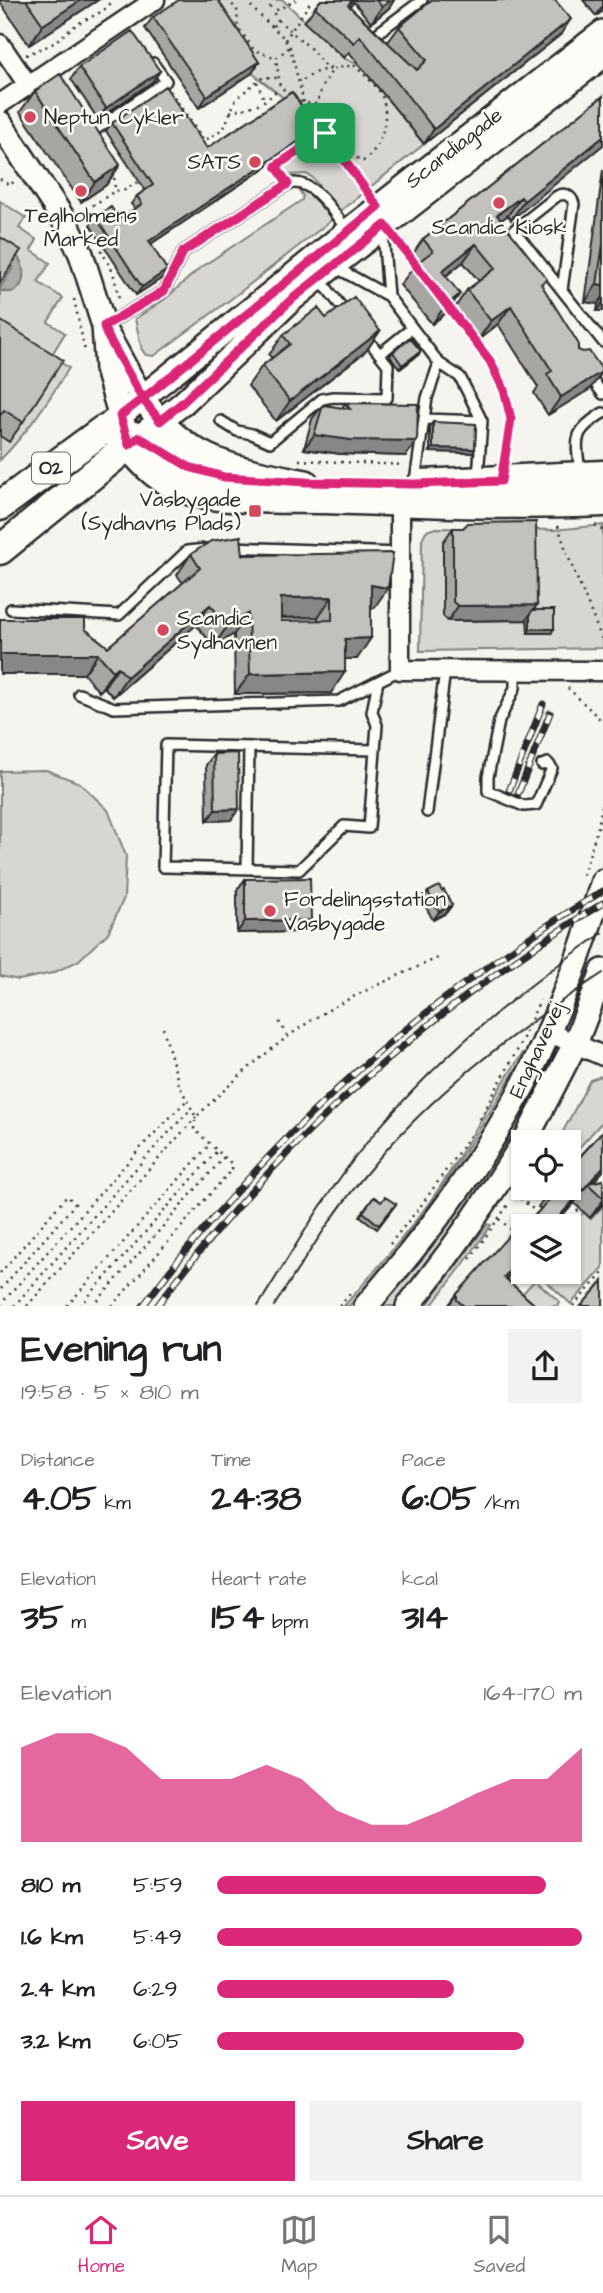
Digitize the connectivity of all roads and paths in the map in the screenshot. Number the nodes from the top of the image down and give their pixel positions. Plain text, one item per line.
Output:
1 (114, 0) edge
2 (155, 0) edge
3 (228, 0) edge
4 (247, 0) edge
5 (266, 0) edge
6 (296, 0) edge
7 (312, 0) edge
8 (422, 0) edge
9 (273, 12) junction
10 (278, 20) junction
11 (273, 27) junction
12 (292, 31) junction
13 (603, 32) edge
14 (285, 40) junction
15 (0, 44) edge
16 (290, 47) junction
17 (382, 47) edge
18 (145, 51) edge
19 (603, 56) edge
20 (276, 58) junction
21 (13, 63) junction
22 (332, 69) junction
23 (278, 78) junction
24 (257, 81) junction
25 (164, 82) junction
26 (300, 82) junction
27 (28, 85) junction
28 (279, 87) junction
29 (265, 102) junction
30 (304, 103) junction
31 (0, 104) edge
32 (317, 104) junction
33 (230, 113) junction
34 (85, 122) edge
35 (0, 123) edge
36 (325, 133) junction
37 (205, 141) junction
38 (193, 148) edge
39 (109, 163) edge
40 (15, 173) dead end
41 (148, 176) edge
42 (0, 179) edge
43 (288, 184) junction
44 (116, 191) junction
45 (382, 219) junction
46 (66, 223) junction
47 (348, 231) junction
48 (416, 267) edge
49 (326, 272) junction
50 (72, 288) dead end
51 (562, 290) junction
52 (388, 296) junction
53 (441, 299) edge
54 (412, 328) junction
55 (105, 330) junction
56 (603, 342) edge
57 (85, 351) dead end
58 (380, 354) junction
59 (439, 363) junction
60 (584, 368) edge
61 (603, 394) edge
62 (142, 398) junction
63 (603, 413) edge
64 (424, 419) junction
65 (221, 421) dead end
66 (482, 421) junction
67 (129, 430) junction
68 (299, 471) junction
69 (592, 476) edge
70 (489, 482) junction
71 (411, 483) junction
72 (603, 502) edge
73 (0, 506) edge
74 (556, 520) dead end
75 (226, 547) edge
76 (213, 548) edge
77 (0, 550) edge
78 (400, 552) junction
79 (11, 609) dead end
80 (603, 642) edge
81 (400, 670) junction
82 (445, 670) junction
83 (515, 671) junction
84 (550, 671) junction
85 (603, 671) edge
86 (378, 681) junction
87 (79, 694) dead end
88 (603, 722) edge
89 (249, 747) junction
90 (374, 750) junction
91 (542, 765) dead end
92 (603, 801) edge
93 (428, 812) dead end
94 (247, 869) junction
95 (593, 879) edge
96 (440, 957) dead end
97 (603, 971) edge
98 (543, 992) dead end
99 (279, 1022) dead end
100 (163, 1028) dead end
101 (548, 1032) junction
102 (288, 1037) junction
103 (575, 1044) junction
104 (603, 1056) edge
105 (187, 1100) junction
106 (191, 1109) junction
107 (196, 1117) junction
108 (530, 1130) edge
109 (210, 1144) junction
110 (217, 1151) junction
111 (224, 1157) junction
112 (511, 1162) edge
113 (522, 1200) edge
114 (587, 1200) edge
115 (75, 1204) junction
116 (84, 1211) junction
117 (538, 1214) edge
118 (575, 1214) edge
119 (499, 1219) dead end
120 (511, 1229) edge
121 (389, 1246) dead end
122 (0, 1273) edge
123 (603, 1273) edge
124 (512, 1284) edge
125 (508, 1289) edge
126 (0, 1290) edge
127 (361, 1297) edge
128 (0, 1306) edge
129 (14, 1306) edge
130 (27, 1306) edge
131 (67, 1306) edge
132 (80, 1306) edge
133 (93, 1306) edge
134 (112, 1306) edge
135 (339, 1306) edge
136 (409, 1306) edge
137 (573, 1306) edge

1 - 21 path
2 - 27 street
3 - 20 path
4 - 11 path
5 - 9 path
6 - 9 path
7 - 12 path
8 - 17 lane
9 - 10 path
10 - 11 path
10 - 12 path
11 - 14 path
12 - 14 path
12 - 22 path
13 - 45 street, Scandiagade
14 - 16 path
15 - 21 street
16 - 20 path
16 - 26 path
18 - 25 lane
19 - 45 street, Scandiagade
20 - 23 path
21 - 27 street
22 - 26 path
22 - 32 path
22 - 32 path
23 - 24 path
23 - 28 path
24 - 29 path
24 - 33 path
25 - 34 lane
25 - 37 path
26 - 30 path
27 - 31 street
28 - 29 path
28 - 30 path
29 - 33 path
30 - 32 path
30 - 36 path
33 - 37 path
35 - 46 street
36 - 43 path
36 - 45 path
37 - 38 path
39 - 44 path
40 - 42 path
41 - 44 path
43 - 47 lane
43 - 55 lane
44 - 46 path
45 - 47 street, Scandiagade
45 - 48 path
45 - 49 street, Scandiagade
45 - 52 lane
46 - 55 street
47 - 62 street, Scandiagade
49 - 52 lane
49 - 58 lane
49 - 67 street, Scandiagade
50 - 57 path
51 - 51 lane
51 - 56 lane
52 - 54 lane
53 - 70 path
54 - 58 lane
54 - 59 lane
55 - 62 street
55 - 67 street
58 - 65 lane
59 - 64 lane
59 - 66 lane
60 - 61 lane
62 - 67 street
63 - 69 lane
64 - 66 lane
64 - 71 lane
66 - 70 lane
67 - 68 main road
67 - 71 main road
67 - 73 main road, O2
67 - 77 main road, O2
68 - 71 main road
68 - 71 path
69 - 70 main road
70 - 71 main road
71 - 72 main road
71 - 78 street
74 - 80 path
75 - 78 lane
76 - 79 lane
78 - 81 street
81 - 82 street
81 - 86 lane
82 - 83 street
82 - 93 lane
83 - 84 street
83 - 91 lane
84 - 85 street
84 - 88 path
86 - 87 lane
86 - 90 lane
89 - 90 lane
89 - 94 lane
89 - 94 lane
90 - 94 lane
92 - 95 path
95 - 101 street, Enghavevej
96 - 102 path
97 - 103 street, Enghavevej
98 - 121 path
99 - 102 path
100 - 105 path
101 - 103 street
101 - 127 street, Enghavevej
102 - 107 path
103 - 104 street
103 - 108 street, Enghavevej
105 - 106 path
105 - 116 path
106 - 107 path
106 - 129 path
107 - 109 path
107 - 130 path
109 - 110 path
109 - 131 path
110 - 111 path
110 - 132 path
111 - 133 path
111 - 134 path
112 - 136 street, Enghavevej
113 - 117 path
114 - 118 path
115 - 116 path
115 - 122 path
115 - 126 path
116 - 128 path
119 - 120 path
123 - 137 path
124 - 125 path
127 - 135 path

